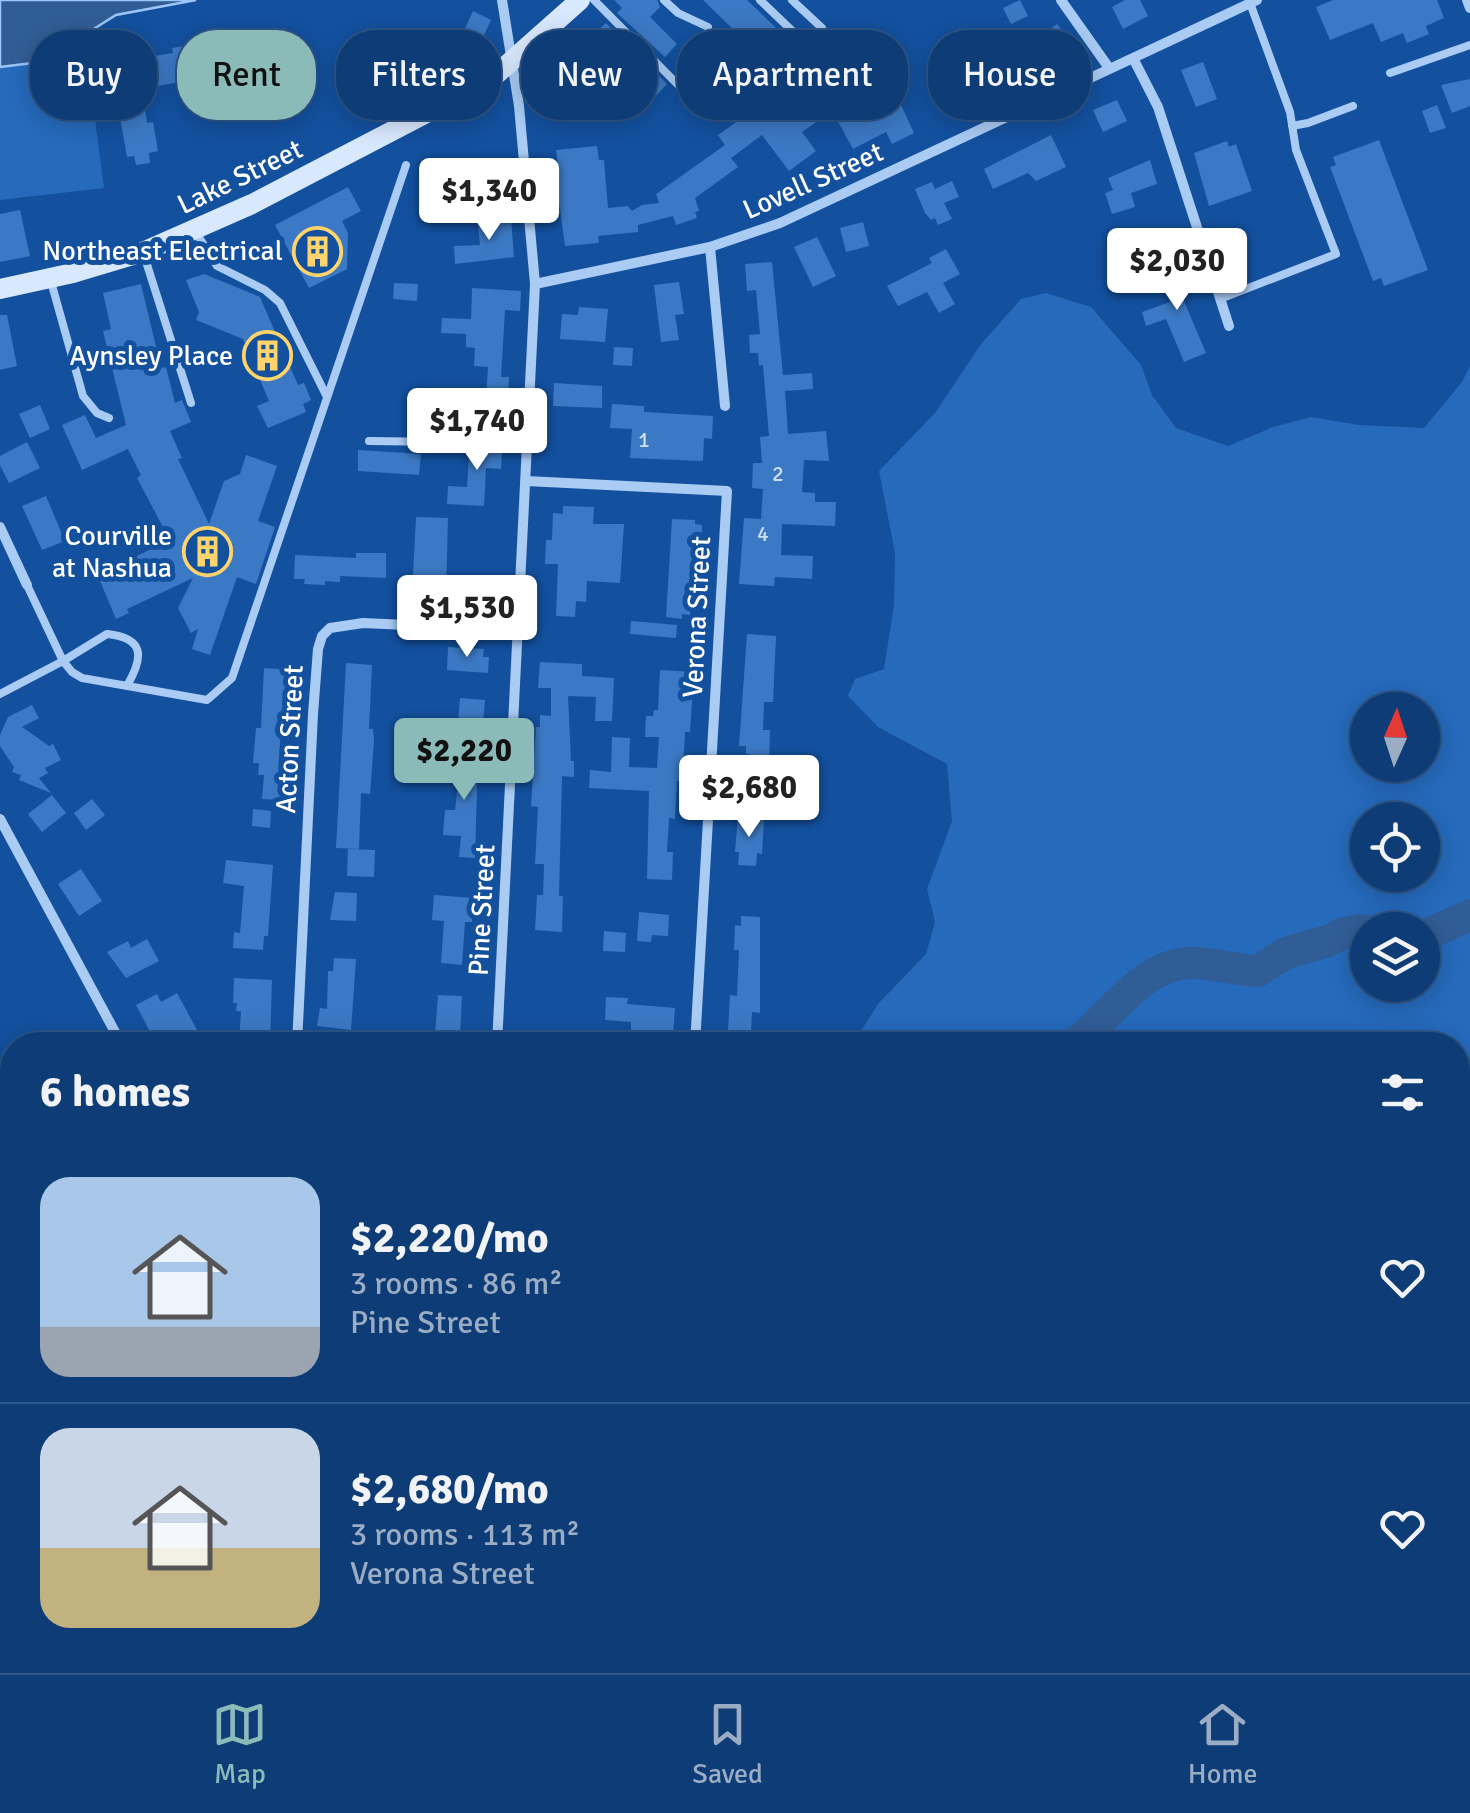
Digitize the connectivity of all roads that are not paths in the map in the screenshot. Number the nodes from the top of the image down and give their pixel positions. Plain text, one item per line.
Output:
1 (502, 0) edge
2 (580, 0) edge
3 (594, 0) edge
4 (664, 0) edge
5 (760, 0) edge
6 (792, 0) edge
7 (1062, 0) edge
8 (1467, 0) edge
9 (1253, 2) edge
10 (1470, 8) edge
11 (708, 27) dead end
12 (822, 28) dead end
13 (791, 30) edge
14 (1470, 45) edge
15 (1133, 58) junction
16 (511, 64) junction
17 (1110, 68) junction
18 (1390, 73) dead end
19 (677, 84) edge
20 (1353, 106) dead end
21 (1292, 126) junction
22 (406, 165) dead end
23 (194, 231) junction
24 (710, 247) junction
25 (143, 252) junction
26 (50, 278) junction
27 (535, 284) junction
28 (0, 289) edge
29 (1220, 300) junction
30 (1229, 326) dead end
31 (327, 397) junction
32 (191, 404) dead end
33 (725, 406) dead end
34 (108, 418) dead end
35 (528, 432) junction
36 (369, 441) dead end
37 (526, 480) junction
38 (0, 527) edge
39 (27, 585) joint
40 (518, 630) junction
41 (62, 661) junction
42 (128, 684) junction
43 (0, 694) edge
44 (0, 819) edge
45 (115, 1032) edge
46 (297, 1032) edge
47 (499, 1032) edge
48 (696, 1032) edge

1 - 16 street, Pine Street
2 - 16 street, Lake Street
3 - 19 lane
4 - 11 lane
5 - 13 lane
6 - 12 lane
7 - 17 street
8 - 10 street
9 - 15 street, Lovell Street
9 - 21 lane
14 - 18 lane
15 - 17 street, Lovell Street
15 - 29 street
16 - 23 street, Lake Street
16 - 27 street, Pine Street
17 - 24 street, Lovell Street
20 - 21 lane
21 - 29 lane
22 - 31 lane
23 - 25 street, Lake Street
23 - 31 lane
24 - 27 street, Lovell Street
24 - 33 street
25 - 26 street, Lake Street
25 - 32 lane
26 - 28 street, Lake Street
26 - 34 lane
27 - 35 street, Pine Street
29 - 30 street
31 - 42 lane
35 - 36 lane
35 - 37 street, Pine Street
37 - 40 street, Pine Street
37 - 48 street, Verona Street
38 - 39 street
39 - 41 lane
40 - 46 street, Acton Street
40 - 47 street, Pine Street
41 - 42 lane
41 - 42 lane
41 - 43 lane
44 - 45 street

